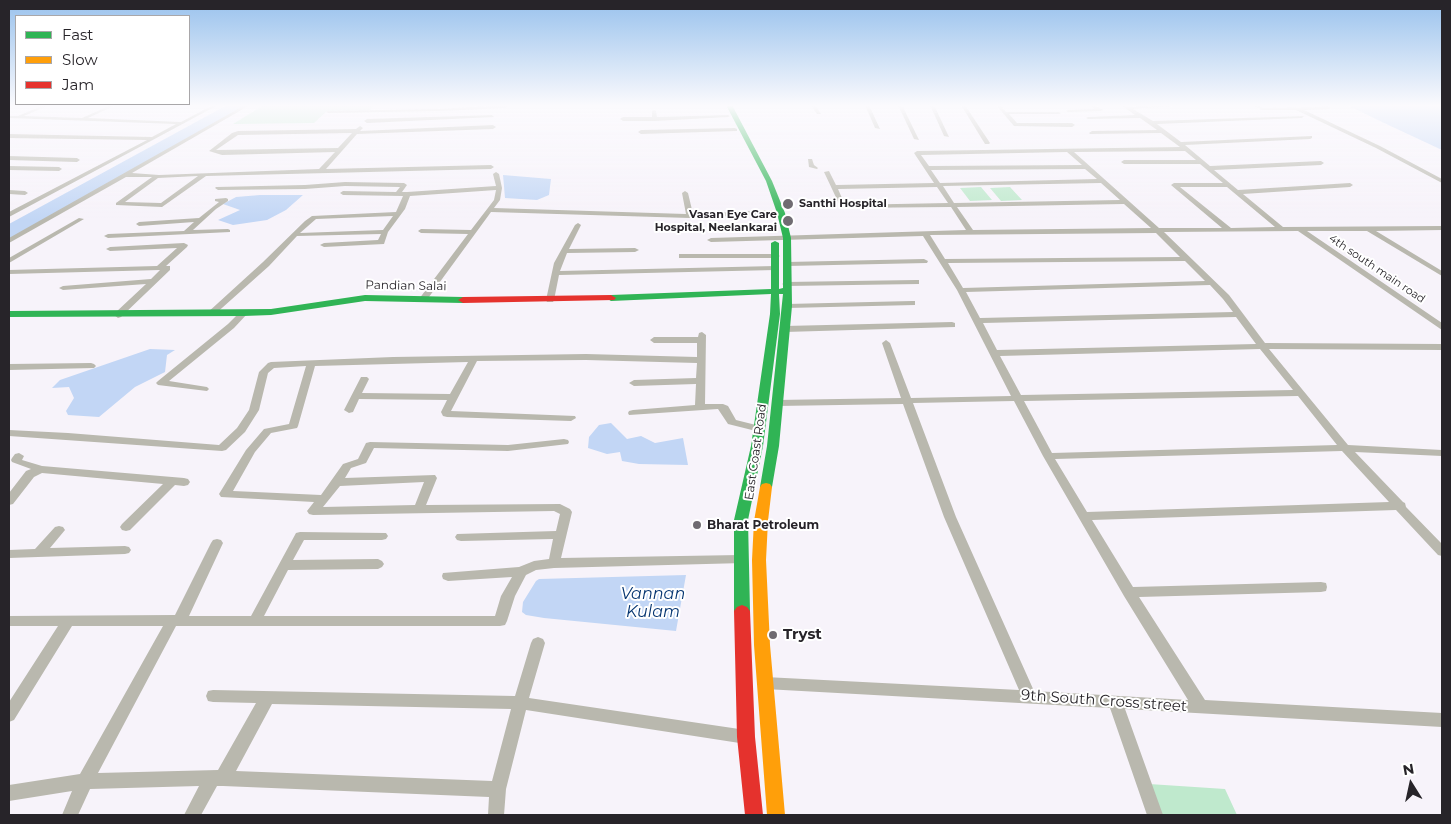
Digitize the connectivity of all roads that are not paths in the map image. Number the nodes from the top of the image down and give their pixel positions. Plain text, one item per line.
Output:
1 (142, 143) edge
2 (180, 143) edge
3 (222, 143) edge
4 (346, 143) edge
5 (742, 143) edge
6 (748, 143) edge
7 (1188, 143) edge
8 (1371, 143) edge
9 (1178, 144) joint
10 (1186, 149) junction
11 (340, 150) junction
12 (1069, 151) junction
13 (9, 158) edge
14 (76, 160) dead end
15 (810, 160) dead end
16 (1124, 162) dead end
17 (1201, 162) junction
18 (1321, 163) dead end
19 (491, 166) dead end
20 (1086, 167) junction
21 (9, 168) edge
22 (816, 168) dead end
23 (929, 168) junction
24 (1210, 168) junction
25 (59, 169) dead end
26 (320, 172) junction
27 (827, 172) dead end
28 (205, 174) junction
29 (496, 174) dead end
30 (124, 175) junction
31 (156, 175) dead end
32 (1104, 181) junction
33 (1442, 181) edge
34 (939, 185) junction
35 (1229, 185) junction
36 (1350, 185) dead end
37 (312, 186) junction
38 (834, 187) junction
39 (218, 188) dead end
40 (499, 188) junction
41 (9, 192) edge
42 (1237, 192) junction
43 (25, 193) dead end
44 (343, 193) dead end
45 (686, 193) dead end
46 (398, 194) junction
47 (407, 194) junction
48 (304, 196) dead end
49 (217, 200) dead end
50 (1127, 202) junction
51 (952, 205) junction
52 (490, 210) junction
53 (771, 212) junction
54 (399, 214) junction
55 (9, 215) edge
56 (690, 216) junction
57 (81, 220) dead end
58 (199, 220) junction
59 (139, 224) dead end
60 (578, 225) dead end
61 (1368, 228) junction
62 (1442, 228) edge
63 (1156, 229) junction
64 (1228, 229) junction
65 (1299, 229) junction
66 (1282, 230) junction
67 (228, 231) dead end
68 (198, 232) junction
69 (385, 232) junction
70 (421, 232) dead end
71 (474, 232) junction
72 (971, 232) junction
73 (186, 233) junction
74 (925, 233) junction
75 (300, 235) dead end
76 (108, 236) dead end
77 (781, 238) junction
78 (711, 240) dead end
79 (9, 241) edge
80 (184, 245) junction
81 (324, 245) dead end
82 (110, 249) dead end
83 (635, 250) dead end
84 (563, 251) junction
85 (682, 256) dead end
86 (776, 256) junction
87 (1186, 259) junction
88 (924, 261) dead end
89 (9, 262) edge
90 (943, 262) junction
91 (787, 264) junction
92 (159, 268) junction
93 (775, 268) junction
94 (9, 272) edge
95 (555, 273) junction
96 (1442, 274) edge
97 (155, 281) junction
98 (916, 282) dead end
99 (1212, 283) junction
100 (63, 288) dead end
101 (786, 288) junction
102 (961, 290) junction
103 (774, 291) junction
104 (423, 299) junction
105 (550, 300) junction
106 (912, 303) dead end
107 (787, 306) junction
108 (244, 313) junction
109 (9, 314) edge
110 (118, 314) junction
111 (210, 314) junction
112 (1239, 314) junction
113 (978, 321) junction
114 (952, 325) dead end
115 (1442, 327) edge
116 (785, 329) junction
117 (654, 340) dead end
118 (886, 343) dead end
119 (1262, 346) junction
120 (1442, 347) edge
121 (994, 353) junction
122 (473, 360) junction
123 (700, 360) junction
124 (311, 364) junction
125 (91, 366) dead end
126 (9, 367) edge
127 (364, 379) dead end
128 (700, 381) junction
129 (634, 383) dead end
130 (204, 389) dead end
131 (1301, 393) junction
132 (356, 396) junction
133 (454, 397) junction
134 (1018, 399) junction
135 (906, 401) junction
136 (777, 403) junction
137 (700, 407) junction
138 (349, 410) dead end
139 (633, 413) dead end
140 (571, 418) dead end
141 (760, 429) junction
142 (9, 433) edge
143 (564, 442) dead end
144 (757, 446) junction
145 (772, 446) junction
146 (1345, 448) junction
147 (1442, 453) edge
148 (19, 456) dead end
149 (1048, 456) junction
150 (41, 469) junction
151 (337, 482) junction
152 (324, 499) junction
153 (9, 500) edge
154 (1401, 506) junction
155 (419, 509) junction
156 (1085, 516) junction
157 (126, 527) dead end
158 (59, 530) dead end
159 (560, 535) junction
160 (382, 536) dead end
161 (461, 537) dead end
162 (217, 543) dead end
163 (125, 550) dead end
164 (1442, 552) edge
165 (38, 553) junction
166 (9, 554) edge
167 (740, 560) junction
168 (554, 563) junction
169 (378, 564) dead end
170 (286, 565) junction
171 (521, 572) junction
172 (448, 576) dead end
173 (1321, 587) dead end
174 (1129, 592) junction
175 (69, 620) junction
176 (176, 620) junction
177 (254, 620) junction
178 (9, 621) edge
179 (538, 644) dead end
180 (765, 683) junction
181 (212, 696) dead end
182 (1028, 696) junction
183 (267, 698) junction
184 (1115, 701) junction
185 (520, 703) junction
186 (1201, 707) junction
187 (9, 715) edge
188 (1442, 720) edge
189 (746, 737) junction
190 (218, 778) junction
191 (85, 781) junction
192 (498, 788) junction
193 (9, 793) edge
194 (70, 815) edge
195 (192, 815) edge
196 (496, 815) edge
197 (754, 815) edge
198 (776, 815) edge
199 (1155, 815) edge

1 - 55 street
2 - 30 street
3 - 11 street
4 - 11 street
5 - 53 main road, East Coast Road
6 - 77 main road, East Coast Road
7 - 9 street
8 - 33 street
9 - 10 street
10 - 12 street
10 - 17 street
11 - 26 street
12 - 20 street
12 - 23 street
13 - 14 street
15 - 22 street
16 - 17 street
17 - 24 street
18 - 24 street
19 - 26 street
20 - 23 street
20 - 32 street
21 - 25 street
23 - 34 street
24 - 35 street
26 - 28 street
27 - 38 street
28 - 28 street
29 - 40 street
30 - 31 street
30 - 79 street
32 - 34 street
32 - 50 street
34 - 38 street
34 - 51 street
35 - 42 street
35 - 64 street
36 - 42 street
37 - 39 street
37 - 46 street
37 - 48 street
38 - 51 street
40 - 47 street
40 - 52 street
41 - 43 street
42 - 66 street
44 - 46 street
45 - 56 street
46 - 47 street
47 - 54 street
49 - 58 street
50 - 51 street
50 - 63 street
51 - 72 street
52 - 56 street
52 - 71 street
53 - 56 street
53 - 77 main road, East Coast Road
54 - 69 street
54 - 111 street
57 - 89 street
58 - 59 street
58 - 73 street
60 - 84 street
61 - 62 street
61 - 65 street
61 - 96 street
63 - 64 street
63 - 72 street
63 - 87 street
64 - 66 street
65 - 66 street
65 - 115 street, 4th south main road
67 - 68 street
68 - 73 street
68 - 80 street
69 - 75 street
69 - 81 street
70 - 71 street
71 - 104 street
72 - 74 street
73 - 76 street
74 - 77 street
74 - 90 street
77 - 78 street
77 - 86 main road, East Coast Road
77 - 91 main road, East Coast Road
80 - 82 street
80 - 92 street
83 - 84 street
84 - 95 street
85 - 86 street
86 - 93 main road, East Coast Road
87 - 90 street
87 - 99 street
88 - 91 street
90 - 102 street
91 - 101 main road, East Coast Road
92 - 94 street
92 - 97 street
93 - 95 street
93 - 103 main road, East Coast Road
95 - 105 street
97 - 100 street
97 - 110 street
98 - 101 street
99 - 102 street
99 - 112 street
101 - 103 main road, Pandian Salai
101 - 107 main road, East Coast Road
102 - 113 street
103 - 105 main road, Pandian Salai
103 - 141 main road, East Coast Road
104 - 105 main road, Pandian Salai
104 - 108 main road, Pandian Salai
106 - 107 street
107 - 116 main road, East Coast Road
108 - 111 main road, Pandian Salai
108 - 130 street
109 - 110 main road, Pandian Salai
110 - 111 main road, Pandian Salai
112 - 113 street
112 - 119 street
113 - 121 street
114 - 116 street
116 - 136 main road, East Coast Road
117 - 123 street
118 - 135 street
119 - 120 street
119 - 121 street
119 - 131 street
121 - 134 street
122 - 123 street
122 - 124 street
122 - 133 street
123 - 128 street
124 - 142 street
124 - 152 street
125 - 126 street
127 - 132 street
128 - 129 street
128 - 137 street
131 - 134 street
131 - 146 street
132 - 133 street
132 - 138 street
133 - 140 street
134 - 135 street
134 - 149 street
135 - 136 street
135 - 182 street
136 - 145 main road, East Coast Road
137 - 139 street
137 - 141 street
141 - 144 main road, East Coast Road
143 - 151 street
144 - 145 main road
144 - 167 main road, East Coast Road
145 - 180 main road, East Coast Road
146 - 147 street
146 - 149 street
146 - 154 street
148 - 150 street
149 - 156 street
150 - 153 street
150 - 157 street
151 - 152 street
151 - 155 street
152 - 155 street
154 - 156 street
154 - 164 street
155 - 159 street
156 - 174 street
158 - 165 street
159 - 161 street
159 - 168 street
160 - 170 street
162 - 176 street
163 - 165 street
165 - 166 street
167 - 168 street
167 - 189 main road, East Coast Road
168 - 171 street
169 - 170 street
170 - 177 street
171 - 172 street
171 - 177 street
173 - 174 street
174 - 186 street
175 - 176 street
175 - 178 street
175 - 187 street
176 - 177 street
176 - 191 street
179 - 185 street
180 - 182 street, 9th South Cross street
180 - 198 main road, East Coast Road
181 - 183 street
182 - 184 street, 9th South Cross street
183 - 185 street
183 - 190 street
184 - 186 street, 9th South Cross street
184 - 199 street
185 - 189 street
185 - 192 street
186 - 188 street, 9th South Cross street
189 - 197 main road, East Coast Road
190 - 191 street
190 - 192 street
190 - 195 street
191 - 193 street
191 - 194 street
192 - 196 street

